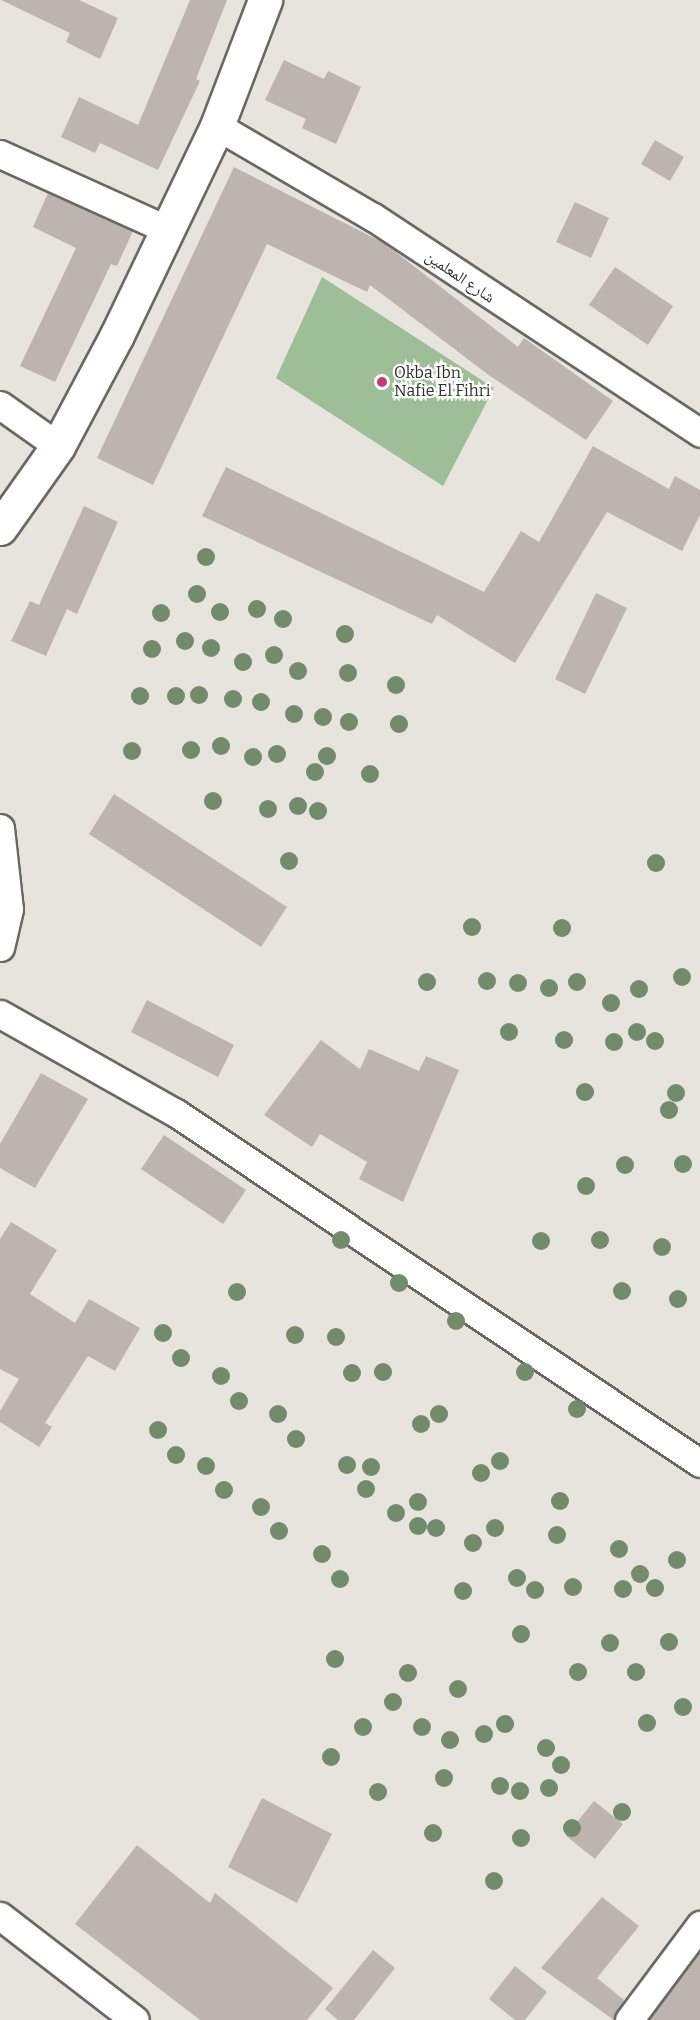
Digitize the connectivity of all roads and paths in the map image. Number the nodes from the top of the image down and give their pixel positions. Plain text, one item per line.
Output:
1 (265, 0) edge
2 (217, 126) junction
3 (0, 154) edge
4 (168, 230) junction
5 (0, 405) edge
6 (700, 433) edge
7 (58, 446) junction
8 (0, 528) edge
9 (0, 828) edge
10 (0, 947) edge
11 (0, 1014) edge
12 (700, 1463) edge
13 (0, 1916) edge
14 (700, 1925) edge
15 (135, 2020) edge
16 (629, 2020) edge

1 - 2 street
2 - 4 street
2 - 6 street, شارع المعلمين
3 - 4 street
4 - 7 street
5 - 7 street
7 - 8 street
9 - 10 street
11 - 12 street
13 - 15 street
14 - 16 street

